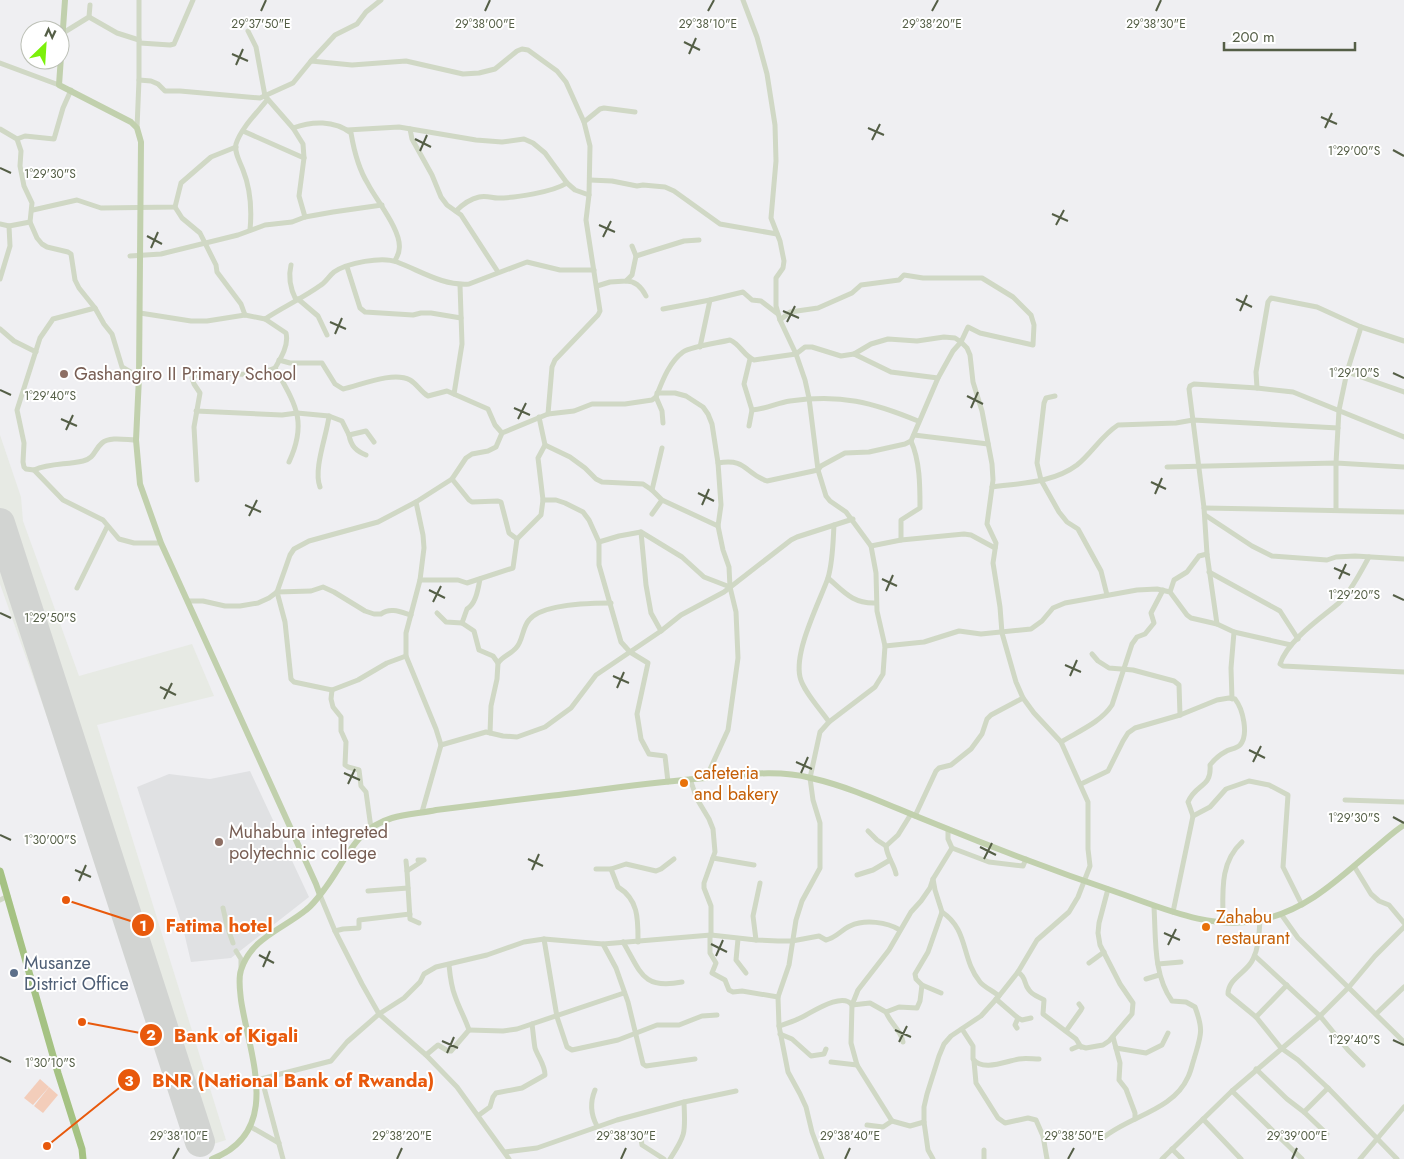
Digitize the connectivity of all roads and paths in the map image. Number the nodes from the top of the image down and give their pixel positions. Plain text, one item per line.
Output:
1 (65, 0) edge
2 (138, 0) edge
3 (193, 0) edge
4 (381, 0) edge
5 (743, 0) edge
6 (90, 5) dead end
7 (89, 17) junction
8 (64, 20) edge
9 (70, 29) edge
10 (248, 32) dead end
11 (140, 42) junction
12 (311, 61) junction
13 (0, 63) edge
14 (60, 70) edge
15 (139, 80) junction
16 (59, 85) junction
17 (71, 90) junction
18 (266, 98) junction
19 (635, 112) dead end
20 (584, 122) junction
21 (137, 128) junction
22 (293, 128) junction
23 (0, 129) edge
24 (410, 129) junction
25 (347, 130) junction
26 (243, 131) junction
27 (18, 138) junction
28 (236, 147) junction
29 (304, 158) junction
30 (590, 180) junction
31 (567, 183) junction
32 (589, 195) junction
33 (382, 205) junction
34 (175, 207) junction
35 (141, 208) junction
36 (32, 210) junction
37 (456, 211) junction
38 (305, 217) junction
39 (30, 222) junction
40 (0, 224) edge
41 (9, 226) junction
42 (250, 230) junction
43 (777, 234) junction
44 (699, 240) dead end
45 (204, 243) junction
46 (632, 246) dead end
47 (130, 256) dead end
48 (140, 256) junction
49 (636, 256) junction
50 (395, 261) junction
51 (291, 264) dead end
52 (347, 267) junction
53 (594, 270) junction
54 (498, 272) junction
55 (0, 279) edge
56 (626, 281) junction
57 (460, 285) junction
58 (597, 286) junction
59 (646, 296) dead end
60 (297, 299) junction
61 (710, 300) junction
62 (95, 308) junction
63 (663, 309) dead end
64 (140, 313) junction
65 (778, 314) junction
66 (245, 315) junction
67 (461, 318) junction
68 (265, 319) junction
69 (780, 320) junction
70 (1361, 327) junction
71 (0, 329) edge
72 (327, 334) dead end
73 (1404, 341) edge
74 (961, 342) junction
75 (700, 347) junction
76 (36, 352) junction
77 (796, 354) junction
78 (854, 354) junction
79 (750, 359) junction
80 (280, 360) junction
81 (275, 368) junction
82 (1347, 372) junction
83 (139, 376) junction
84 (938, 378) junction
85 (1257, 388) junction
86 (1404, 392) edge
87 (454, 394) junction
88 (656, 395) junction
89 (1055, 396) dead end
90 (809, 398) junction
91 (752, 410) junction
92 (1339, 410) junction
93 (196, 412) junction
94 (297, 413) junction
95 (548, 414) junction
96 (329, 416) junction
97 (539, 417) junction
98 (1192, 420) junction
99 (918, 421) junction
100 (663, 423) dead end
101 (749, 426) dead end
102 (1338, 428) junction
103 (502, 433) junction
104 (349, 435) junction
105 (914, 435) junction
106 (1404, 437) edge
107 (136, 440) junction
108 (911, 441) junction
109 (374, 442) dead end
110 (988, 444) junction
111 (546, 445) junction
112 (662, 448) dead end
113 (366, 455) dead end
114 (289, 462) dead end
115 (718, 463) junction
116 (1336, 463) junction
117 (1199, 466) junction
118 (1167, 467) dead end
119 (1404, 467) edge
120 (34, 470) junction
121 (818, 470) junction
122 (452, 479) junction
123 (197, 480) dead end
124 (1041, 480) junction
125 (320, 487) dead end
126 (992, 487) junction
127 (652, 490) junction
128 (543, 500) junction
129 (662, 500) junction
130 (416, 502) junction
131 (1204, 508) junction
132 (1336, 510) junction
133 (1404, 512) edge
134 (652, 514) dead end
135 (1205, 516) junction
136 (853, 520) junction
137 (834, 525) junction
138 (718, 526) junction
139 (107, 527) junction
140 (641, 532) junction
141 (517, 539) junction
142 (901, 540) junction
143 (598, 542) junction
144 (162, 543) junction
145 (871, 546) junction
146 (995, 548) junction
147 (1207, 554) junction
148 (1369, 557) junction
149 (1404, 559) edge
150 (1209, 572) junction
151 (828, 578) junction
152 (480, 579) junction
153 (420, 580) junction
154 (730, 587) junction
155 (77, 588) dead end
156 (1163, 590) junction
157 (277, 592) junction
158 (1170, 592) junction
159 (1107, 595) junction
160 (189, 601) junction
161 (610, 603) junction
162 (876, 603) junction
163 (437, 612) dead end
164 (411, 614) junction
165 (462, 623) junction
166 (1217, 624) junction
167 (661, 631) junction
168 (1234, 632) junction
169 (1002, 633) junction
170 (1298, 638) junction
171 (1291, 645) junction
172 (885, 646) junction
173 (630, 652) junction
174 (1092, 654) dead end
175 (406, 656) junction
176 (498, 663) junction
177 (1123, 669) junction
178 (1404, 672) edge
179 (332, 690) junction
180 (1023, 698) junction
181 (1232, 699) junction
182 (1180, 715) junction
183 (829, 722) junction
184 (490, 732) junction
185 (1061, 742) junction
186 (440, 745) junction
187 (706, 778) junction
188 (810, 778) junction
189 (690, 779) junction
190 (668, 782) junction
191 (1081, 784) junction
192 (1345, 800) dead end
193 (1404, 802) edge
194 (422, 812) junction
195 (913, 815) junction
196 (1193, 816) junction
197 (1404, 825) edge
198 (371, 828) junction
199 (948, 830) junction
200 (868, 831) dead end
201 (1242, 842) dead end
202 (886, 846) junction
203 (952, 848) junction
204 (713, 858) junction
205 (674, 859) dead end
206 (1026, 859) junction
207 (418, 860) dead end
208 (890, 860) junction
209 (406, 861) dead end
210 (754, 865) dead end
211 (1354, 866) junction
212 (596, 869) dead end
213 (612, 870) junction
214 (0, 871) edge
215 (407, 871) junction
216 (896, 874) dead end
217 (857, 875) dead end
218 (933, 878) junction
219 (1084, 881) junction
220 (760, 883) dead end
221 (408, 888) junction
222 (1108, 889) junction
223 (368, 891) dead end
224 (320, 895) junction
225 (8, 896) junction
226 (0, 900) edge
227 (1302, 905) junction
228 (1154, 907) junction
229 (223, 908) dead end
230 (942, 912) junction
231 (1173, 912) junction
232 (410, 914) junction
233 (1281, 914) junction
234 (1260, 920) junction
235 (1223, 922) junction
236 (1404, 923) edge
237 (419, 924) dead end
238 (1404, 928) edge
239 (900, 930) junction
240 (334, 931) junction
241 (710, 935) junction
242 (738, 938) junction
243 (544, 939) junction
244 (756, 940) junction
245 (792, 941) junction
246 (623, 942) junction
247 (638, 942) junction
248 (233, 943) dead end
249 (604, 944) junction
250 (236, 951) dead end
251 (1104, 952) junction
252 (1255, 956) junction
253 (1181, 962) dead end
254 (1089, 963) dead end
255 (1158, 964) junction
256 (449, 965) junction
257 (241, 970) junction
258 (1018, 972) junction
259 (746, 973) dead end
260 (1159, 975) junction
261 (1146, 979) dead end
262 (682, 982) dead end
263 (922, 985) junction
264 (1287, 985) junction
265 (1349, 987) junction
266 (1404, 987) edge
267 (624, 993) junction
268 (941, 993) dead end
269 (778, 997) junction
270 (998, 997) junction
271 (1079, 1004) dead end
272 (852, 1005) junction
273 (886, 1012) junction
274 (1377, 1013) junction
275 (379, 1014) junction
276 (717, 1015) dead end
277 (1320, 1016) junction
278 (557, 1017) junction
279 (1256, 1017) junction
280 (1018, 1018) junction
281 (1031, 1018) dead end
282 (532, 1024) junction
283 (778, 1026) junction
284 (1017, 1028) dead end
285 (962, 1029) junction
286 (469, 1030) junction
287 (1066, 1031) junction
288 (636, 1032) junction
289 (1168, 1033) dead end
290 (780, 1034) junction
291 (1113, 1037) junction
292 (1404, 1041) edge
293 (903, 1042) dead end
294 (1081, 1047) junction
295 (1116, 1048) junction
296 (1281, 1048) junction
297 (826, 1049) dead end
298 (1072, 1049) dead end
299 (426, 1055) junction
300 (695, 1059) dead end
301 (1039, 1059) dead end
302 (974, 1061) junction
303 (832, 1062) dead end
304 (857, 1065) junction
305 (1363, 1065) dead end
306 (1256, 1069) junction
307 (260, 1080) junction
308 (1328, 1088) junction
309 (595, 1090) dead end
310 (736, 1091) dead end
311 (1232, 1091) junction
312 (684, 1102) junction
313 (1404, 1107) edge
314 (1304, 1112) junction
315 (479, 1115) junction
316 (1135, 1119) junction
317 (1203, 1119) junction
318 (892, 1121) junction
319 (924, 1122) junction
320 (867, 1125) dead end
321 (597, 1126) junction
322 (251, 1127) junction
323 (1326, 1134) dead end
324 (1102, 1138) dead end
325 (1378, 1138) junction
326 (641, 1139) dead end
327 (279, 1144) junction
328 (1172, 1149) junction
329 (984, 1150) dead end
330 (505, 1152) junction
331 (1045, 1158) edge
332 (83, 1159) edge
333 (212, 1159) edge
334 (283, 1159) edge
335 (509, 1159) edge
336 (664, 1159) edge
337 (670, 1159) edge
338 (822, 1159) edge
339 (932, 1159) edge
340 (984, 1159) edge
341 (1162, 1159) edge
342 (1182, 1159) edge
343 (1240, 1159) edge
344 (1302, 1159) edge
345 (1360, 1159) edge
346 (1397, 1159) edge

1 - 8 main road
2 - 11 street
3 - 11 street
4 - 12 street
5 - 43 street
6 - 7 street
7 - 9 street
7 - 11 street
10 - 18 street
11 - 15 street
12 - 18 street
12 - 20 street
13 - 16 street
14 - 16 main road
15 - 18 street
15 - 21 street
16 - 17 main road
17 - 21 main road
17 - 27 street
18 - 22 street
18 - 26 street
19 - 20 street
20 - 30 street
21 - 35 main road
22 - 25 street
22 - 29 street
23 - 27 street
24 - 25 street
24 - 31 street
24 - 37 street
25 - 33 street
26 - 28 street
26 - 29 street
27 - 36 street
28 - 34 street
28 - 42 street
29 - 38 street
30 - 32 street
30 - 43 street
31 - 32 street
31 - 37 street
32 - 53 street
33 - 38 street
33 - 50 street
34 - 35 street
34 - 45 street
35 - 36 street
35 - 48 main road
36 - 39 street
37 - 54 street
38 - 42 street
39 - 41 street
39 - 62 street
40 - 41 street
41 - 55 street
42 - 45 street
43 - 65 street
44 - 49 street
45 - 48 street
45 - 66 street
46 - 49 street
47 - 48 street
48 - 64 main road
49 - 56 street
50 - 52 street
50 - 57 street
51 - 60 street
52 - 60 street
52 - 67 street
53 - 54 street
53 - 58 street
54 - 57 street
56 - 58 street
56 - 59 street
57 - 67 street
58 - 95 street
60 - 68 street
60 - 72 street
61 - 63 street
61 - 65 street
61 - 75 street
62 - 76 street
62 - 83 street
64 - 66 street
64 - 83 main road
65 - 69 street
66 - 68 street
67 - 87 street
68 - 80 street
69 - 74 street
69 - 77 street
70 - 73 street
70 - 82 street
70 - 85 street
71 - 76 street
74 - 78 street
74 - 84 street
74 - 110 street
75 - 79 street
75 - 88 street
76 - 120 street
77 - 78 street
77 - 79 street
77 - 90 street
78 - 84 street
79 - 91 street
80 - 81 street
80 - 87 street
81 - 93 street
81 - 94 street
82 - 86 street
82 - 92 street
83 - 107 main road
84 - 99 street
85 - 92 street
85 - 98 street
87 - 103 street
88 - 95 street
88 - 100 street
88 - 115 street
89 - 124 street
90 - 91 street
90 - 99 street
90 - 121 street
91 - 101 street
92 - 102 street
92 - 106 street
93 - 94 street
93 - 123 street
94 - 96 street
94 - 114 street
95 - 97 street
96 - 104 street
96 - 125 street
97 - 103 street
97 - 111 street
98 - 102 street
98 - 117 street
98 - 124 street
99 - 105 street
102 - 116 street
103 - 122 street
104 - 109 street
104 - 113 street
105 - 108 street
105 - 110 street
107 - 120 street
107 - 144 main road
108 - 121 street
108 - 142 street
110 - 126 street
111 - 127 street
111 - 128 street
112 - 127 street
115 - 121 street
115 - 138 street
116 - 117 street
116 - 119 street
116 - 132 street
117 - 118 street
117 - 131 street
120 - 139 street
121 - 136 street
122 - 130 street
122 - 141 street
124 - 126 street
124 - 159 street
126 - 146 street
127 - 129 street
128 - 141 street
128 - 143 street
129 - 134 street
129 - 138 street
130 - 153 street
130 - 157 street
131 - 132 street
131 - 135 street
132 - 133 street
135 - 147 street
135 - 148 street
136 - 137 street
136 - 145 street
137 - 151 street
137 - 154 street
138 - 154 street
139 - 144 street
139 - 155 street
140 - 143 street
140 - 154 street
140 - 167 street
141 - 152 street
142 - 145 street
142 - 146 street
143 - 161 street
144 - 160 main road
145 - 162 street
146 - 169 street
147 - 150 street
147 - 158 street
148 - 149 street
148 - 170 street
150 - 166 street
150 - 170 street
151 - 162 street
151 - 183 street
152 - 153 street
152 - 165 street
153 - 164 street
154 - 167 street
154 - 187 street
156 - 158 street
156 - 159 street
156 - 177 street
157 - 160 street
157 - 164 street
157 - 179 street
158 - 166 street
159 - 169 street
160 - 224 main road
161 - 173 street
161 - 176 street
162 - 172 street
163 - 165 street
164 - 175 street
165 - 176 street
166 - 168 street
167 - 173 street
168 - 171 street
168 - 181 street
169 - 172 street
169 - 180 street
170 - 171 street
171 - 178 street
172 - 183 street
173 - 184 street
173 - 190 street
174 - 177 street
175 - 179 street
175 - 186 street
176 - 184 street
177 - 182 street
177 - 185 street
179 - 198 street
180 - 185 street
180 - 195 street
181 - 182 street
181 - 196 street
182 - 191 street
183 - 188 street
184 - 186 street
185 - 191 street
186 - 194 street
187 - 188 main road
187 - 189 main road
188 - 195 main road
188 - 245 street
189 - 190 main road
189 - 204 street
190 - 194 main road
191 - 219 street
192 - 193 street
194 - 198 main road
195 - 199 main road
195 - 202 street
196 - 227 street
196 - 231 street
197 - 211 main road
198 - 224 main road
199 - 203 street
199 - 206 main road
200 - 202 street
201 - 235 street
202 - 208 street
203 - 206 street
203 - 218 street
204 - 210 street
204 - 241 street
205 - 213 street
206 - 219 main road
207 - 215 street
208 - 216 street
208 - 217 street
209 - 215 street
211 - 227 main road
211 - 236 street
212 - 213 street
213 - 247 street
214 - 225 highway
215 - 221 street
218 - 230 street
218 - 239 street
219 - 222 main road
219 - 258 street
220 - 244 street
221 - 223 street
221 - 232 street
222 - 228 main road
222 - 251 street
224 - 240 street
224 - 257 main road
225 - 226 street
225 - 332 highway
227 - 233 main road
228 - 231 main road
228 - 255 street
229 - 248 street
230 - 263 street
230 - 270 street
231 - 235 main road
232 - 237 street
232 - 240 street
233 - 234 main road
233 - 265 street
234 - 235 main road
234 - 252 street
238 - 265 street
239 - 245 street
239 - 272 street
240 - 275 street
241 - 242 street
241 - 247 street
241 - 269 street
242 - 244 street
242 - 259 street
243 - 249 street
243 - 256 street
243 - 278 street
244 - 245 street
245 - 269 street
246 - 247 street
246 - 249 street
246 - 262 street
249 - 267 street
250 - 257 street
251 - 254 street
251 - 291 street
252 - 264 street
252 - 279 street
253 - 255 street
255 - 260 street
256 - 275 street
256 - 286 street
257 - 307 main road
258 - 270 street
258 - 287 street
260 - 261 street
260 - 316 street
263 - 268 street
263 - 273 street
264 - 277 street
264 - 279 street
265 - 274 street
265 - 277 street
266 - 274 street
267 - 278 street
267 - 288 street
269 - 283 street
270 - 280 street
270 - 285 street
271 - 287 street
272 - 273 street
272 - 283 street
272 - 304 street
273 - 293 street
274 - 292 street
275 - 299 street
275 - 307 street
276 - 288 street
277 - 296 street
277 - 305 street
278 - 282 street
278 - 288 street
279 - 296 street
280 - 281 street
280 - 284 street
282 - 286 street
282 - 315 street
283 - 290 street
285 - 302 street
285 - 319 street
286 - 299 street
287 - 294 street
288 - 300 street
289 - 295 street
290 - 297 street
290 - 338 street
291 - 294 street
291 - 295 street
294 - 298 street
295 - 316 street
296 - 306 street
296 - 308 street
299 - 315 street
301 - 302 street
302 - 331 street
303 - 304 street
304 - 318 street
306 - 311 street
306 - 314 street
307 - 322 main road
307 - 327 street
308 - 314 street
308 - 325 street
309 - 321 street
310 - 312 street
311 - 317 street
311 - 344 street
312 - 321 street
312 - 337 street
313 - 325 street
314 - 323 street
315 - 330 street
316 - 324 street
317 - 328 street
317 - 343 street
318 - 319 street
318 - 320 street
319 - 339 street
321 - 330 street
322 - 327 street
322 - 333 main road
325 - 345 street
325 - 346 street
326 - 336 street
327 - 334 street
328 - 341 street
328 - 342 street
329 - 340 street
330 - 335 street

